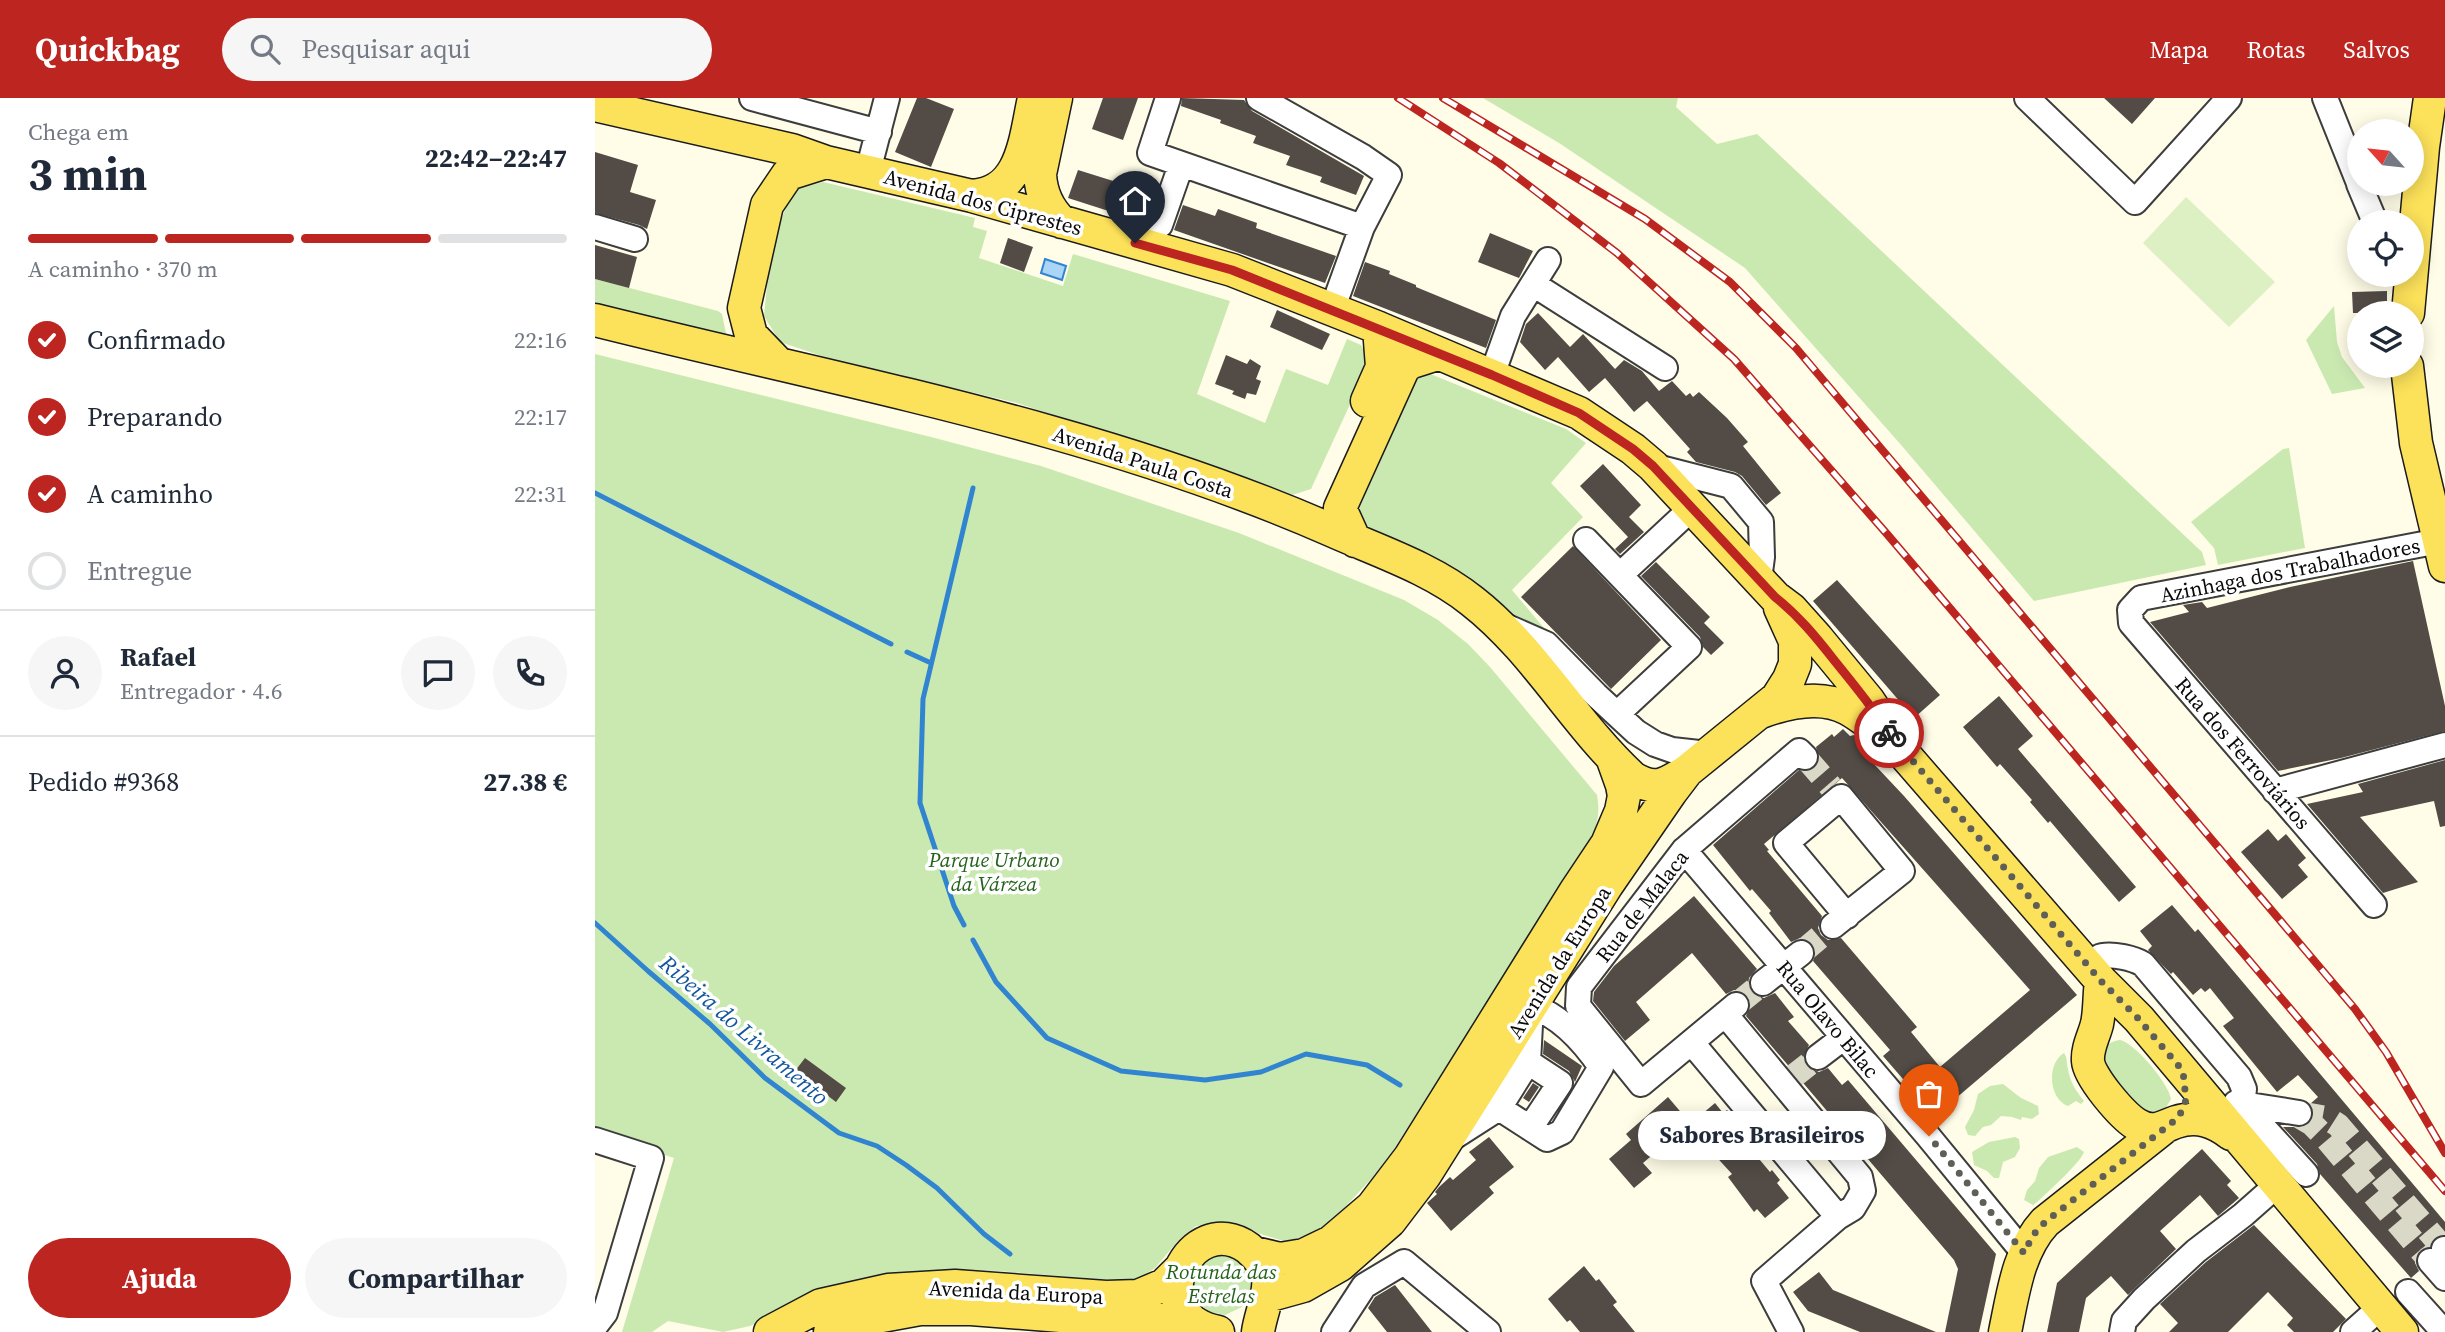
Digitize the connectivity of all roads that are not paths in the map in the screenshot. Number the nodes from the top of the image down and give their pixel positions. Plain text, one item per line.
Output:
1 (752, 98) edge
2 (887, 98) edge
3 (1034, 98) edge
4 (1056, 98) edge
5 (1168, 98) edge
6 (1259, 98) edge
7 (2027, 98) edge
8 (2229, 98) edge
9 (2325, 98) edge
10 (2430, 98) edge
11 (595, 105) edge
12 (879, 132) junction
13 (2347, 153) edge
14 (826, 162) junction
15 (1181, 165) junction
16 (868, 171) junction
17 (972, 196) junction
18 (2417, 210) edge
19 (1062, 222) junction
20 (1160, 225) dead end
21 (595, 227) edge
22 (1362, 227) junction
23 (635, 239) dead end
24 (1548, 260) dead end
25 (1533, 284) junction
26 (1332, 310) junction
27 (595, 320) edge
28 (1379, 328) junction
29 (1437, 354) junction
30 (776, 361) junction
31 (1665, 369) dead end
32 (1492, 375) junction
33 (2408, 378) edge
34 (1653, 466) junction
35 (1692, 508) junction
36 (1291, 513) junction
37 (1586, 540) dead end
38 (1355, 541) junction
39 (2442, 554) edge
40 (1619, 575) junction
41 (1767, 589) junction
42 (2141, 598) joint
43 (1495, 621) junction
44 (1761, 712) junction
45 (1617, 714) junction
46 (1893, 740) junction
47 (2445, 745) edge
48 (1802, 754) dead end
49 (1611, 756) junction
50 (1698, 762) junction
51 (2275, 791) junction
52 (1836, 792) joint
53 (1684, 849) junction
54 (2374, 905) dead end
55 (1792, 960) junction
56 (2094, 974) junction
57 (1763, 983) tunnel mouth
58 (1531, 1006) junction
59 (2150, 1032) junction
60 (1843, 1038) junction
61 (1692, 1043) junction
62 (2091, 1045) junction
63 (1818, 1057) tunnel mouth
64 (1528, 1062) junction
65 (2183, 1071) junction
66 (2207, 1101) junction
67 (2242, 1104) junction
68 (2117, 1105) junction
69 (1499, 1108) junction
70 (2296, 1114) tunnel mouth
71 (2169, 1125) junction
72 (1530, 1128) junction
73 (2237, 1138) junction
74 (595, 1140) edge
75 (1446, 1142) junction
76 (2111, 1168) junction
77 (2292, 1180) junction
78 (1838, 1217) junction
79 (1255, 1253) junction
80 (2024, 1253) junction
81 (1179, 1270) junction
82 (2408, 1292) dead end
83 (2381, 1307) junction
84 (1262, 1313) edge
85 (595, 1326) edge
86 (1207, 1328) edge
87 (770, 1332) edge
88 (830, 1332) edge
89 (1334, 1332) edge
90 (1488, 1332) edge
91 (1791, 1332) edge
92 (2005, 1332) edge
93 (2122, 1332) edge
94 (2353, 1332) edge
95 (2402, 1332) edge
96 (2444, 1332) edge

1 - 12 street
2 - 12 street
3 - 17 main road
4 - 19 main road
5 - 15 street
6 - 22 street
7 - 8 street
9 - 13 street
10 - 18 main road
11 - 14 main road, Avenida dos Ciprestes
12 - 16 street
14 - 16 main road, Avenida dos Ciprestes
14 - 30 main road
15 - 20 street
15 - 22 street
16 - 17 main road, Avenida dos Ciprestes
17 - 19 main road, Avenida dos Ciprestes
19 - 26 main road, Avenida dos Ciprestes
21 - 23 street
22 - 26 street
24 - 25 street
25 - 31 street
25 - 32 street
26 - 28 main road, Avenida dos Ciprestes
27 - 30 main road, Avenida Paula Costa
28 - 29 main road, Avenida dos Ciprestes
28 - 36 main road
29 - 32 main road, Avenida dos Ciprestes
29 - 38 main road
30 - 36 main road, Avenida Paula Costa
32 - 34 main road, Avenida dos Ciprestes
33 - 39 main road
34 - 35 main road, Avenida dos Ciprestes
34 - 41 street
35 - 40 street
35 - 41 main road, Avenida dos Ciprestes
36 - 38 main road, Avenida Paula Costa
37 - 40 street
38 - 43 main road, Avenida Paula Costa
39 - 42 street, Azinhaga dos Trabalhadores
40 - 45 street
41 - 44 main road, Avenida da Europa
41 - 46 main road, Avenida dos Ciprestes
42 - 51 street, Rua dos Ferroviários
43 - 45 street
43 - 49 main road, Avenida Paula Costa
44 - 46 main road
44 - 50 main road, Avenida da Europa
45 - 50 street
46 - 56 main road, Avenida dos Ciprestes
47 - 51 street
48 - 53 street, Rua de Malaca
49 - 50 main road
49 - 79 main road, Avenida da Europa
50 - 58 main road, Avenida da Europa
51 - 54 street, Rua dos Ferroviários
52 - 52 street
53 - 55 street, Rua Olavo Bilac
53 - 61 street, Rua de Malaca
55 - 57 street
55 - 60 street, Rua Olavo Bilac
56 - 59 main road, Avenida dos Ciprestes
56 - 62 main road, Avenida dos Ciprestes
56 - 67 street
58 - 64 street
58 - 72 street
58 - 75 main road, Avenida da Europa
59 - 62 main road
59 - 65 main road, Avenida dos Ciprestes
60 - 63 street
60 - 80 street, Rua Olavo Bilac
61 - 78 street
61 - 78 street
62 - 68 main road, Avenida dos Ciprestes
64 - 69 street
64 - 72 street
65 - 66 main road, Avenida dos Ciprestes
65 - 71 main road
66 - 67 street
66 - 73 main road, Avenida dos Ciprestes
67 - 70 street
67 - 77 street
68 - 71 main road, Avenida dos Ciprestes
68 - 76 main road
69 - 72 street
69 - 75 street
71 - 73 main road, Avenida dos Ciprestes
71 - 76 main road
73 - 77 main road, Avenida dos Ciprestes
74 - 85 street
75 - 84 main road, Avenida da Europa
76 - 80 main road
77 - 83 main road, Avenida dos Ciprestes
77 - 93 street
78 - 91 street
79 - 81 main road
79 - 84 main road
80 - 92 main road
81 - 86 main road
81 - 87 main road, Avenida da Europa
82 - 96 street
83 - 94 street
83 - 95 main road, Avenida dos Ciprestes
84 - 86 main road
86 - 88 main road, Avenida da Europa
89 - 90 street

